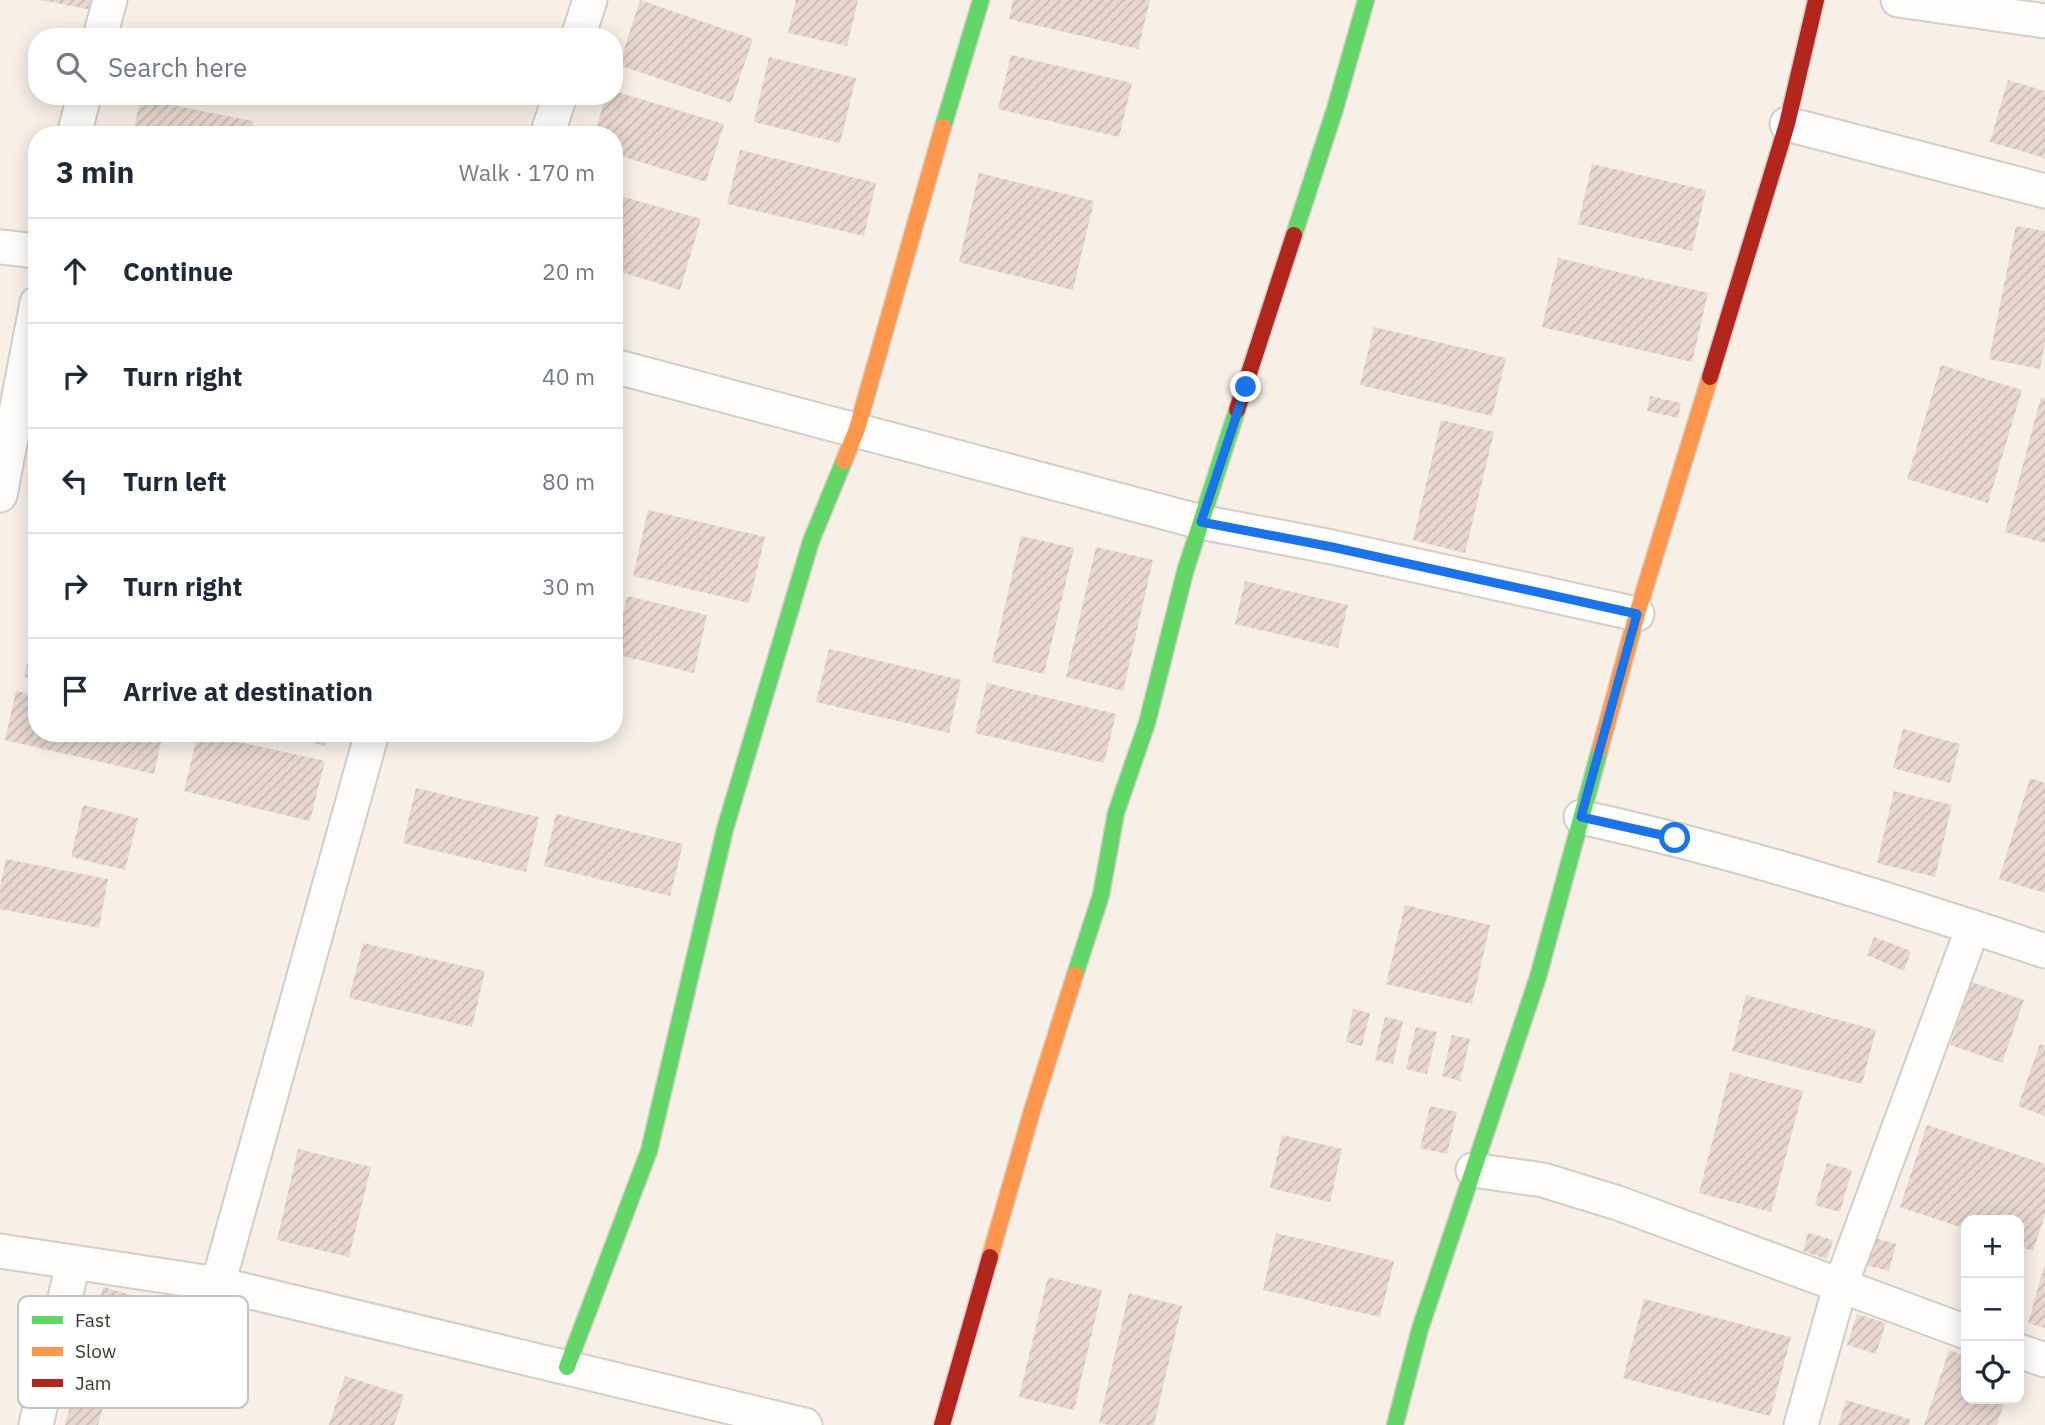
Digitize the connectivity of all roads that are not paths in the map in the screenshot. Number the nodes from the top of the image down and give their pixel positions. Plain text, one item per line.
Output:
1 (110, 0) edge
2 (590, 0) edge
3 (981, 0) edge
4 (1366, 0) edge
5 (1816, 0) edge
6 (1899, 0) edge
7 (2045, 21) edge
8 (102, 28) edge
9 (581, 28) edge
10 (82, 105) edge
11 (556, 105) edge
12 (1787, 124) junction
13 (76, 126) edge
14 (550, 126) edge
15 (2045, 191) edge
16 (0, 247) edge
17 (28, 250) edge
18 (28, 350) edge
19 (623, 368) edge
20 (858, 429) junction
21 (0, 495) edge
22 (1201, 522) junction
23 (1637, 614) junction
24 (369, 742) edge
25 (1581, 817) junction
26 (1973, 927) junction
27 (2045, 951) edge
28 (1473, 1170) junction
29 (0, 1251) edge
30 (73, 1263) junction
31 (218, 1284) junction
32 (1840, 1287) junction
33 (65, 1296) edge
34 (1961, 1330) edge
35 (2024, 1353) edge
36 (2045, 1360) edge
37 (567, 1367) junction
38 (805, 1425) edge
39 (942, 1425) edge
40 (1395, 1425) edge
41 (1801, 1425) edge

1 - 8 street
2 - 9 street
3 - 20 street
4 - 22 street
5 - 12 street
6 - 7 street
10 - 13 street
11 - 14 street
12 - 15 street
12 - 23 street
16 - 17 street
18 - 21 street
19 - 20 street
20 - 22 street
20 - 37 street
22 - 23 street
22 - 39 street
23 - 25 street
24 - 31 street
25 - 26 street
25 - 28 street
26 - 27 street
26 - 32 street
28 - 32 street
28 - 40 street
29 - 30 street
30 - 31 street
30 - 33 street
31 - 37 street
32 - 34 street
32 - 41 street
35 - 36 street
37 - 38 street

